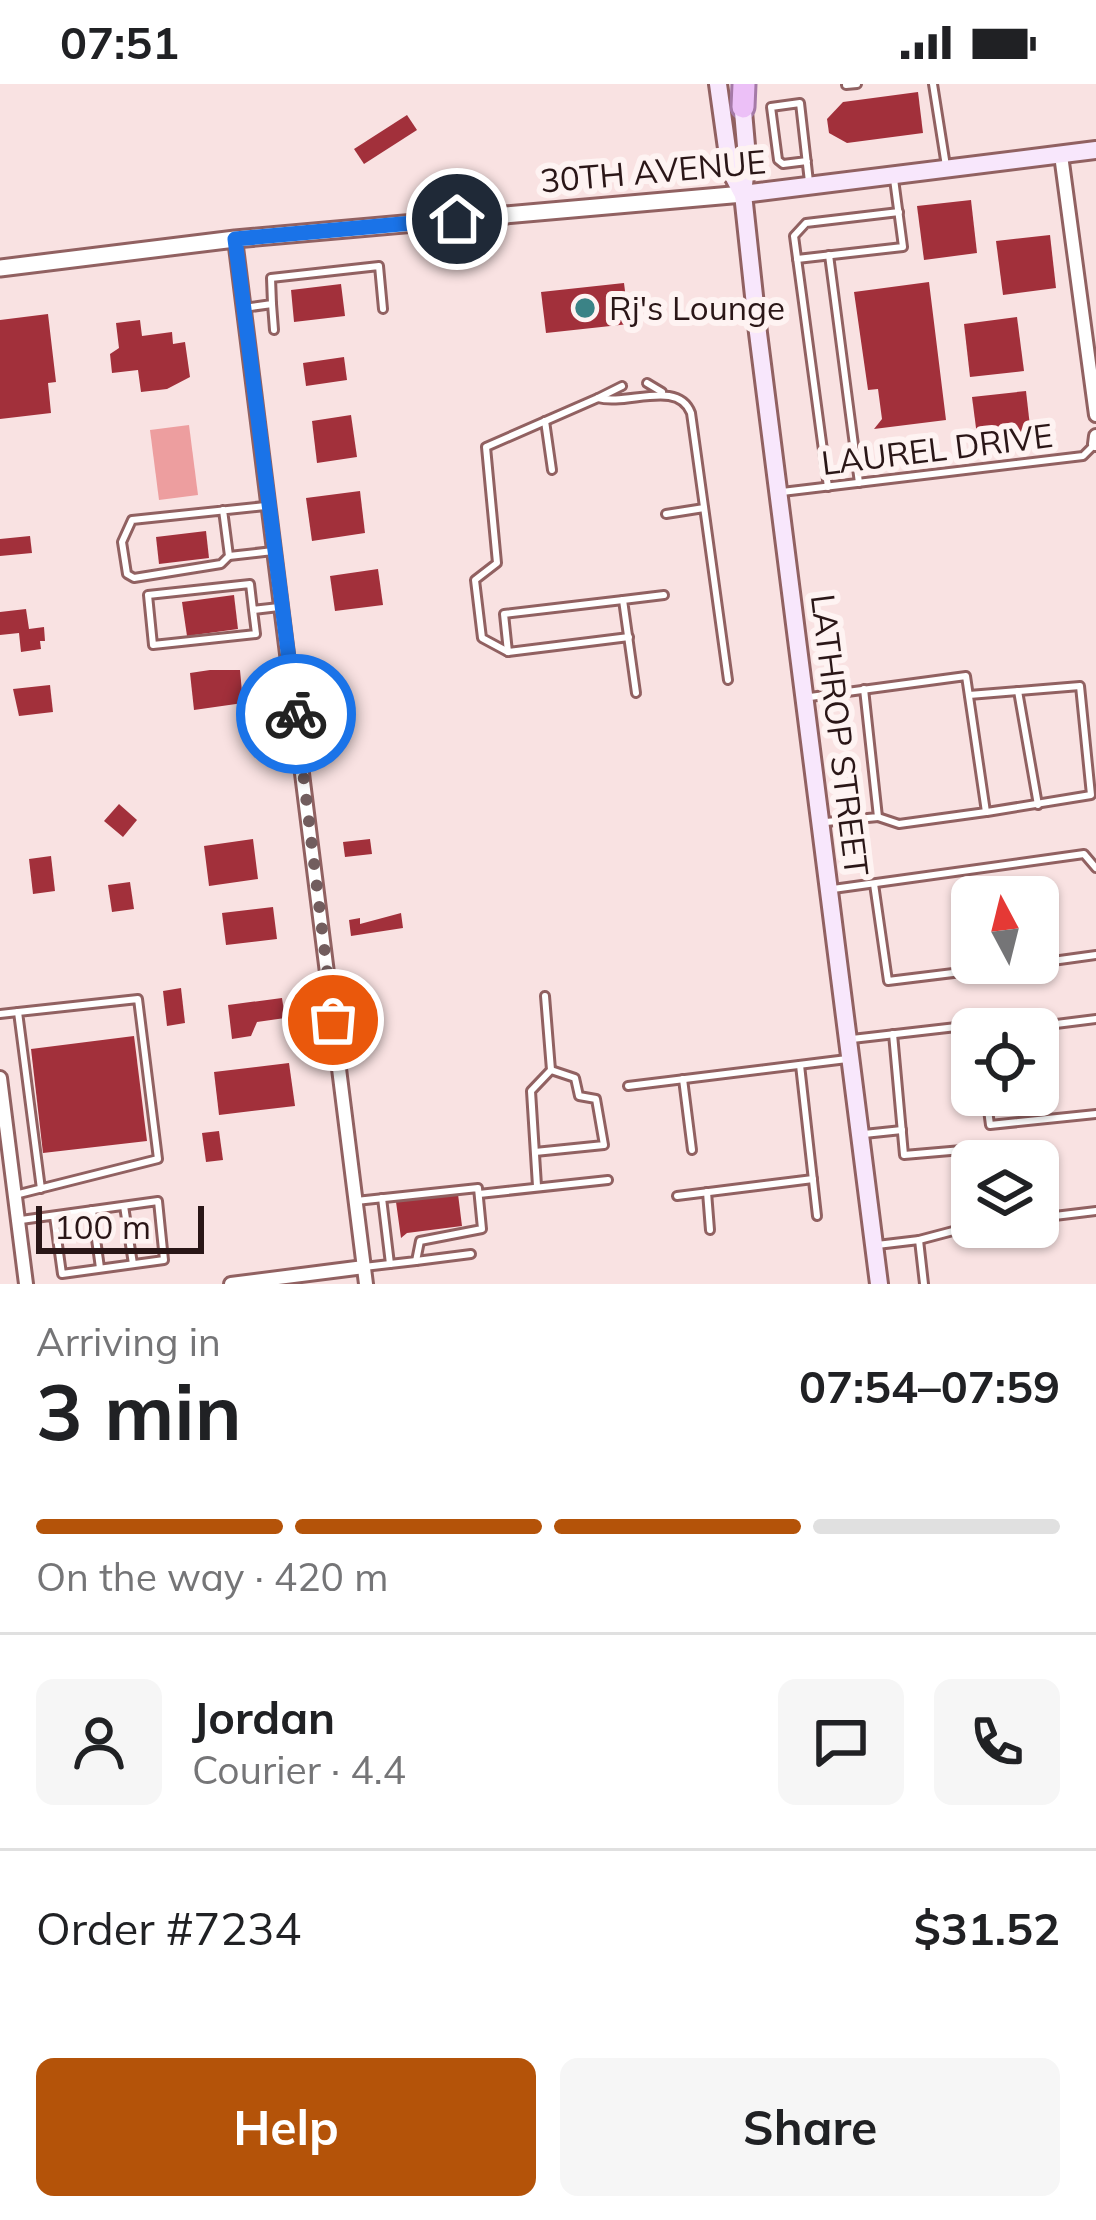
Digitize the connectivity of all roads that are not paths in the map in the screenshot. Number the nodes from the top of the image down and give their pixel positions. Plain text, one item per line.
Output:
1 (718, 84) edge
2 (857, 84) edge
3 (933, 84) edge
4 (846, 85) edge
5 (742, 92) edge
6 (1096, 150) edge
7 (1061, 154) junction
8 (806, 161) junction
9 (946, 169) junction
10 (893, 176) junction
11 (809, 186) junction
12 (743, 194) junction
13 (899, 212) junction
14 (235, 239) junction
15 (830, 255) junction
16 (797, 259) junction
17 (0, 268) edge
18 (272, 304) junction
19 (244, 308) junction
20 (383, 309) dead end
21 (274, 330) dead end
22 (647, 383) dead end
23 (622, 386) dead end
24 (662, 392) junction
25 (598, 398) junction
26 (1096, 415) edge
27 (545, 422) junction
28 (1095, 440) edge
29 (551, 470) dead end
30 (860, 483) junction
31 (828, 487) junction
32 (779, 492) junction
33 (269, 505) junction
34 (704, 508) junction
35 (223, 510) junction
36 (666, 514) dead end
37 (275, 551) junction
38 (229, 556) junction
39 (664, 595) dead end
40 (623, 600) junction
41 (253, 610) junction
42 (282, 610) junction
43 (628, 637) junction
44 (508, 652) junction
45 (728, 680) dead end
46 (864, 688) junction
47 (1018, 692) junction
48 (636, 693) dead end
49 (969, 695) junction
50 (806, 698) junction
51 (1038, 805) junction
52 (986, 812) junction
53 (878, 817) junction
54 (821, 823) junction
55 (1096, 868) edge
56 (874, 884) junction
57 (829, 890) junction
58 (1096, 956) edge
59 (1059, 960) edge
60 (951, 973) edge
61 (545, 996) dead end
62 (18, 1012) junction
63 (0, 1014) edge
64 (1096, 1019) edge
65 (1059, 1024) edge
66 (951, 1027) edge
67 (893, 1034) junction
68 (848, 1039) junction
69 (850, 1058) junction
70 (800, 1065) junction
71 (551, 1070) junction
72 (0, 1078) edge
73 (683, 1079) junction
74 (628, 1086) dead end
75 (1096, 1114) edge
76 (989, 1116) edge
77 (902, 1130) junction
78 (860, 1134) junction
79 (692, 1150) dead end
80 (951, 1151) edge
81 (535, 1152) junction
82 (813, 1179) junction
83 (608, 1180) dead end
84 (537, 1186) junction
85 (41, 1189) junction
86 (707, 1192) junction
87 (479, 1193) junction
88 (15, 1195) junction
89 (677, 1196) dead end
90 (382, 1198) junction
91 (356, 1201) junction
92 (124, 1206) junction
93 (92, 1210) junction
94 (1096, 1211) edge
95 (1059, 1215) edge
96 (54, 1216) junction
97 (817, 1216) dead end
98 (18, 1220) junction
99 (710, 1230) dead end
100 (951, 1232) edge
101 (919, 1240) junction
102 (874, 1246) junction
103 (471, 1254) dead end
104 (416, 1261) junction
105 (133, 1264) junction
106 (390, 1264) junction
107 (100, 1268) junction
108 (364, 1268) junction
109 (287, 1281) edge
110 (26, 1284) edge
111 (231, 1284) edge
112 (366, 1284) edge
113 (879, 1284) edge
114 (924, 1284) edge

1 - 12 main road, LATHROP STREET
2 - 4 lane
3 - 9 lane
5 - 12 main road, LATHROP STREET
6 - 7 main road, 30TH AVENUE
7 - 9 main road, 30TH AVENUE
7 - 26 street
8 - 8 lane
8 - 11 lane
9 - 10 main road, 30TH AVENUE
10 - 11 main road, 30TH AVENUE
10 - 13 lane
11 - 12 main road, 30TH AVENUE
12 - 14 street, 30TH AVENUE
12 - 32 main road, LATHROP STREET
13 - 15 lane
13 - 16 lane
14 - 17 street, 30TH AVENUE
14 - 19 street
15 - 16 lane
15 - 30 lane
16 - 31 lane
18 - 19 lane
18 - 20 lane
18 - 21 lane
19 - 33 street
22 - 24 lane
23 - 25 lane
24 - 25 lane
24 - 34 lane
25 - 27 lane
27 - 29 lane
27 - 44 lane
28 - 30 lane, LAUREL DRIVE
30 - 31 lane, LAUREL DRIVE
31 - 32 lane, LAUREL DRIVE
32 - 50 main road, LATHROP STREET
33 - 35 lane
33 - 37 street
34 - 36 lane
34 - 45 lane
35 - 38 lane
35 - 38 lane
37 - 38 lane
37 - 42 street
39 - 40 lane
40 - 43 lane
40 - 44 lane
41 - 41 lane
41 - 42 lane
42 - 91 street
43 - 44 lane
43 - 48 lane
46 - 49 lane
46 - 50 lane
46 - 53 lane
47 - 49 lane
47 - 51 lane
47 - 51 lane
49 - 52 lane
50 - 54 main road, LATHROP STREET
51 - 52 lane
52 - 53 lane
53 - 54 lane
54 - 57 main road, LATHROP STREET
55 - 56 lane
56 - 57 lane
56 - 60 lane
57 - 68 main road, LATHROP STREET
58 - 59 lane
61 - 71 lane
62 - 63 lane
62 - 85 lane
62 - 85 lane
64 - 65 lane
66 - 67 lane
67 - 68 lane
67 - 77 lane
68 - 69 main road, LATHROP STREET
69 - 70 lane
69 - 78 main road, LATHROP STREET
70 - 73 lane
70 - 82 lane
71 - 81 lane
71 - 81 lane
72 - 88 street
73 - 74 lane
73 - 79 lane
75 - 76 lane
77 - 78 lane
77 - 80 lane
78 - 102 main road, LATHROP STREET
81 - 84 lane
82 - 86 lane
82 - 97 lane
83 - 84 lane
84 - 87 lane
85 - 88 lane
86 - 89 lane
86 - 99 lane
87 - 90 lane
87 - 104 lane
88 - 98 street
90 - 91 lane
90 - 106 lane
91 - 108 street
92 - 93 lane
92 - 105 lane
92 - 105 lane
93 - 96 lane
93 - 107 lane
94 - 95 lane
96 - 98 lane
96 - 107 lane
98 - 110 street
100 - 101 lane
101 - 102 lane
101 - 114 lane
102 - 113 main road, LATHROP STREET
103 - 104 lane
104 - 106 lane
105 - 107 lane
106 - 108 lane
108 - 109 street
108 - 112 street
109 - 111 street

